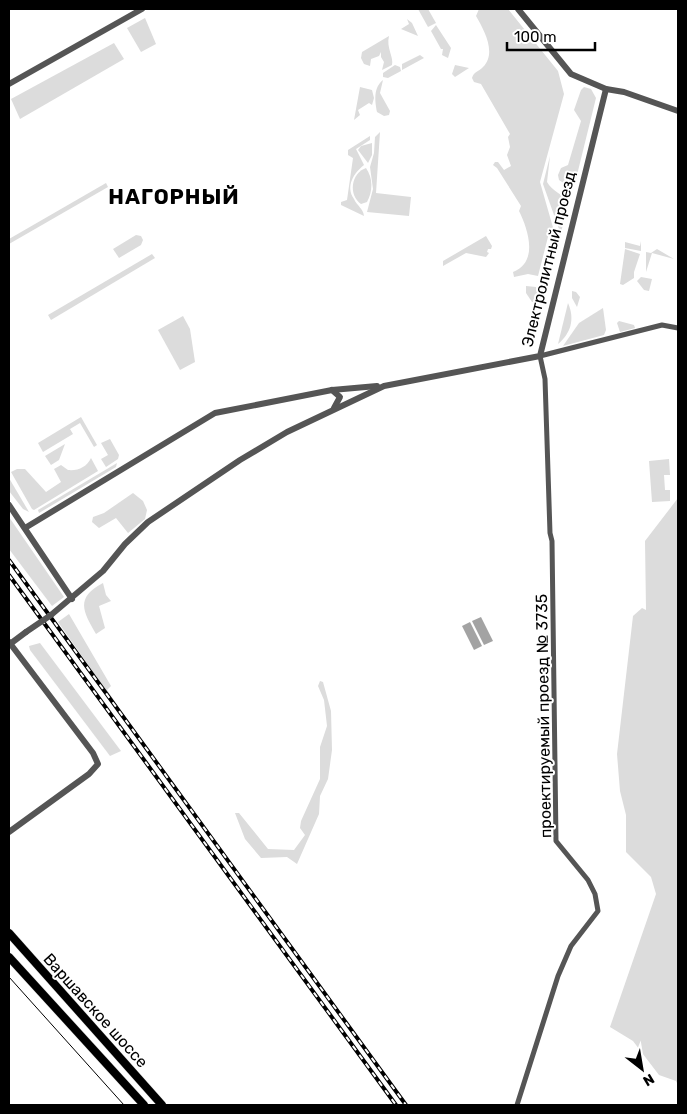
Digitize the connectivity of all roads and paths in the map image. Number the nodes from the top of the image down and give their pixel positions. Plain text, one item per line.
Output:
1 (142, 9) edge
2 (518, 9) edge
3 (9, 84) edge
4 (606, 89) junction
5 (678, 111) edge
6 (678, 328) edge
7 (540, 356) junction
8 (384, 386) junction
9 (332, 390) junction
10 (331, 411) junction
11 (9, 505) edge
12 (24, 528) junction
13 (72, 599) junction
14 (9, 643) edge
15 (9, 832) edge
16 (9, 933) edge
17 (9, 957) edge
18 (144, 1105) edge
19 (162, 1105) edge
20 (516, 1105) edge

1 - 3 street
2 - 4 street
4 - 5 street
4 - 7 street, Электролитный проезд
6 - 7 street
7 - 8 street, Электролитный проезд
7 - 20 street, проектируемый проезд № 3735
8 - 9 street
8 - 10 street, Электролитный проезд
9 - 10 street
9 - 12 street
10 - 13 street, Электролитный проезд
11 - 12 street
12 - 13 street
13 - 14 street, Электролитный проезд, bridge
14 - 15 street
16 - 19 main road, Варшавское шоссе
17 - 18 main road, Варшавское шоссе

